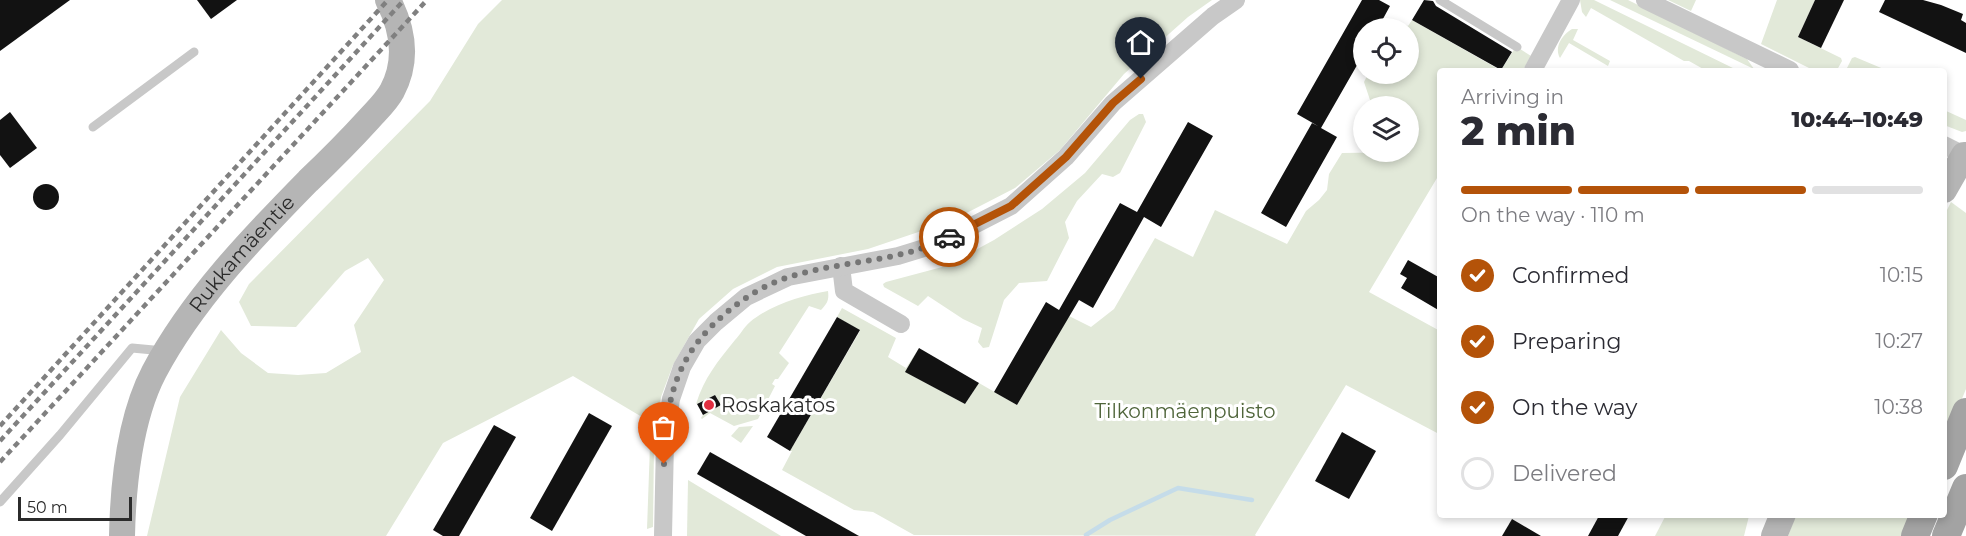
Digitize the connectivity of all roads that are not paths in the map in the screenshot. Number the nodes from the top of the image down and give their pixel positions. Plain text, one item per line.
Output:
1 (388, 0) edge
2 (1236, 0) edge
3 (1440, 0) edge
4 (1571, 0) edge
5 (1645, 0) edge
6 (1517, 47) dead end
7 (194, 52) dead end
8 (1768, 66) edge
9 (1534, 68) edge
10 (93, 127) dead end
11 (1958, 152) edge
12 (1947, 182) edge
13 (841, 266) junction
14 (901, 324) dead end
15 (166, 352) junction
16 (1966, 412) edge
17 (1947, 459) edge
18 (1966, 488) edge
19 (0, 502) edge
20 (1781, 518) edge
21 (1922, 518) edge
22 (122, 536) edge
23 (663, 536) edge
24 (1774, 536) edge
25 (1915, 536) edge
26 (1946, 536) edge

1 - 15 main road, Rukkamäentie
2 - 13 street
3 - 6 lane
4 - 9 street
5 - 8 street
7 - 10 lane
11 - 12 main road
13 - 14 street
13 - 23 street
15 - 19 lane
15 - 22 main road, Rukkamäentie
16 - 17 main road
18 - 26 main road
20 - 24 main road
21 - 25 main road

